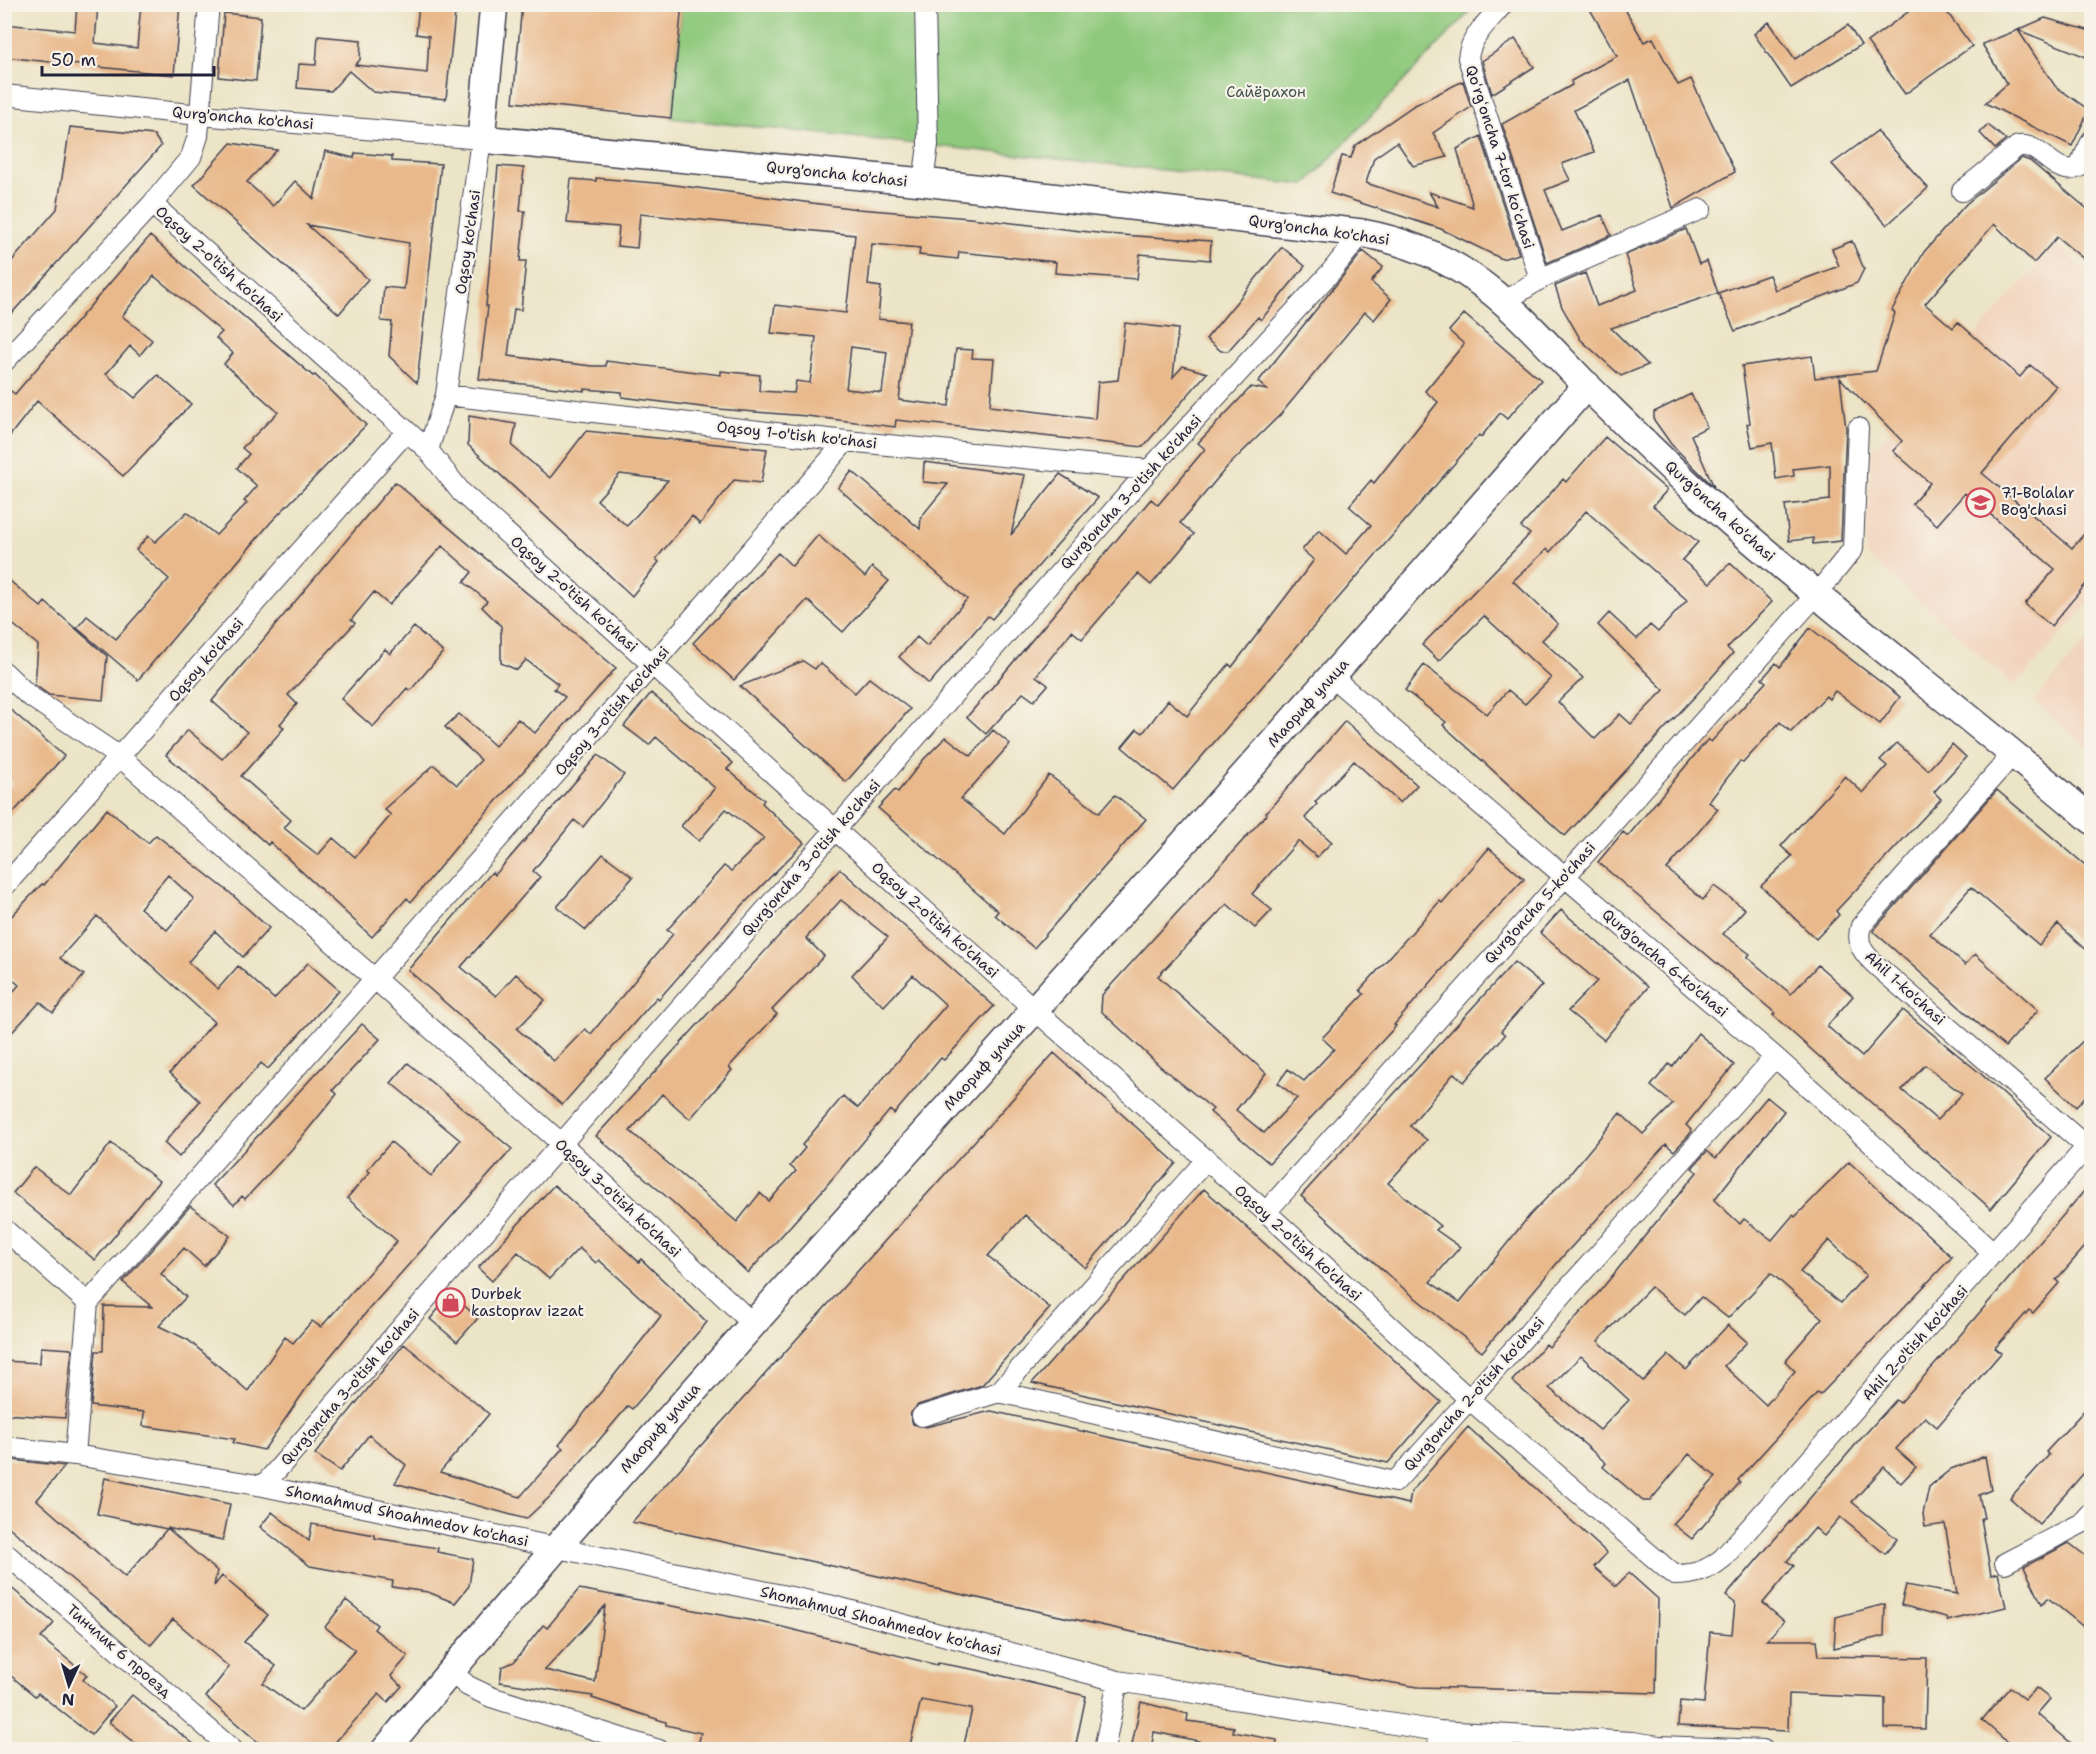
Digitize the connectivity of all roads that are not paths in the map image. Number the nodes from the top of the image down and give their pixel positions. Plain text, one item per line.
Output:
1 (210, 4) edge
2 (494, 4) edge
3 (925, 4) edge
4 (1503, 4) edge
5 (4, 95) edge
6 (200, 115) junction
7 (481, 139) junction
8 (2091, 140) edge
9 (923, 182) junction
10 (1962, 191) dead end
11 (152, 204) junction
12 (1701, 209) dead end
13 (1362, 234) junction
14 (1540, 279) junction
15 (1505, 301) junction
16 (4, 362) edge
17 (1587, 385) junction
18 (446, 395) junction
19 (1858, 428) dead end
20 (406, 432) junction
21 (846, 441) junction
22 (428, 450) junction
23 (1149, 470) junction
24 (1815, 596) junction
25 (652, 665) junction
26 (4, 672) edge
27 (1332, 677) junction
28 (2014, 753) junction
29 (120, 757) junction
30 (2091, 820) edge
31 (836, 829) junction
32 (1563, 876) junction
33 (4, 886) edge
34 (375, 979) junction
35 (1035, 1010) junction
36 (1775, 1057) junction
37 (562, 1144) junction
38 (2089, 1144) edge
39 (1206, 1159) junction
40 (1266, 1212) junction
41 (4, 1229) edge
42 (1994, 1253) junction
43 (88, 1303) junction
44 (752, 1323) junction
45 (999, 1392) junction
46 (1469, 1399) junction
47 (922, 1416) dead end
48 (4, 1447) edge
49 (75, 1455) junction
50 (263, 1486) junction
51 (2088, 1523) edge
52 (1737, 1543) joint
53 (554, 1548) junction
54 (4, 1552) edge
55 (2005, 1563) dead end
56 (450, 1671) junction
57 (1119, 1681) junction
58 (1439, 1740) edge
59 (233, 1749) edge
60 (386, 1749) edge
61 (659, 1749) edge
62 (1104, 1749) edge
63 (1763, 1749) edge

1 - 6 street
2 - 7 street
3 - 9 street
4 - 14 street, Qoʻrgʻoncha 7-tor koʻchasi
5 - 6 street, Qurg'oncha ko'chasi
6 - 7 street, Qurg'oncha ko'chasi
6 - 11 street
7 - 9 street, Qurg'oncha ko'chasi
7 - 18 street, Oqsoy ko'chasi
8 - 10 street
9 - 13 street, Qurg'oncha ko'chasi
11 - 16 street
11 - 20 street, Oqsoy 2-o'tish ko'chasi
12 - 14 street
13 - 15 street, Qurg'oncha ko'chasi
13 - 23 street, Qurg'oncha 3-o'tish ko'chasi
14 - 15 street
15 - 17 street, Qurg'oncha ko'chasi
17 - 24 street, Qurg'oncha ko'chasi
17 - 27 street, Маориф улица
18 - 21 street, Oqsoy 1-o'tish ko'chasi
18 - 22 street, Oqsoy ko'chasi
19 - 24 street, Qurg'oncha 5-ko'chasi
20 - 22 street, Oqsoy 2-o'tish ko'chasi
20 - 29 street, Oqsoy ko'chasi
21 - 23 street, Oqsoy 1-o'tish ko'chasi
21 - 25 street, Oqsoy 3-o'tish ko'chasi
22 - 25 street, Oqsoy 2-o'tish ko'chasi
23 - 31 street, Qurg'oncha 3-o'tish ko'chasi
24 - 28 street, Qurg'oncha ko'chasi
24 - 32 street, Qurg'oncha 5-ko'chasi
25 - 31 street, Oqsoy 2-o'tish ko'chasi
25 - 34 street, Oqsoy 3-o'tish ko'chasi
26 - 29 street, Oqsoy 3-o'tish ko'chasi
27 - 32 street, Qurg'oncha 6-ko'chasi
27 - 35 street, Маориф улица
28 - 30 street, Qurg'oncha ko'chasi
28 - 38 street, Ahil 1-ko'chasi
29 - 33 street, Oqsoy ko'chasi
29 - 34 street, Oqsoy 3-o'tish ko'chasi
31 - 35 street, Oqsoy 2-o'tish ko'chasi
31 - 37 street, Qurg'oncha 3-o'tish ko'chasi
32 - 36 street, Qurg'oncha 6-ko'chasi
32 - 40 street, Qurg'oncha 5-ko'chasi
34 - 37 street, Oqsoy 3-o'tish ko'chasi
34 - 43 street, Oqsoy 3-o'tish ko'chasi
35 - 39 street, Oqsoy 2-o'tish ko'chasi
35 - 44 street, Маориф улица
36 - 42 street, Qurg'oncha 6-ko'chasi
36 - 46 street, Qurg'oncha 2-o'tish ko'chasi
37 - 44 street, Oqsoy 3-o'tish ko'chasi
37 - 50 street, Qurg'oncha 3-o'tish ko'chasi
38 - 42 street, Ahil 2-o'tish ko'chasi
39 - 40 street, Oqsoy 2-o'tish ko'chasi
39 - 45 street
40 - 46 street, Oqsoy 2-o'tish ko'chasi
41 - 43 street
42 - 52 street, Ahil 2-o'tish ko'chasi
43 - 49 street
44 - 53 street, Маориф улица
45 - 46 street, Qurg'oncha 2-o'tish ko'chasi
45 - 47 street
46 - 52 street, Oqsoy 2-o'tish ko'chasi
48 - 49 street, Shomahmud Shoahmedov ko'chasi
49 - 50 street, Shomahmud Shoahmedov ko'chasi
50 - 53 street, Shomahmud Shoahmedov ko'chasi
51 - 55 street
53 - 56 street, Маориф улица
53 - 57 street, Shomahmud Shoahmedov ko'chasi
54 - 59 street, Тинчлик 6 проезд
56 - 60 street, Маориф улица
56 - 61 street
57 - 58 street, Shomahmud Shoahmedov ko'chasi
57 - 62 street
58 - 63 street, Shomahmud Shoahmedov ko'chasi

